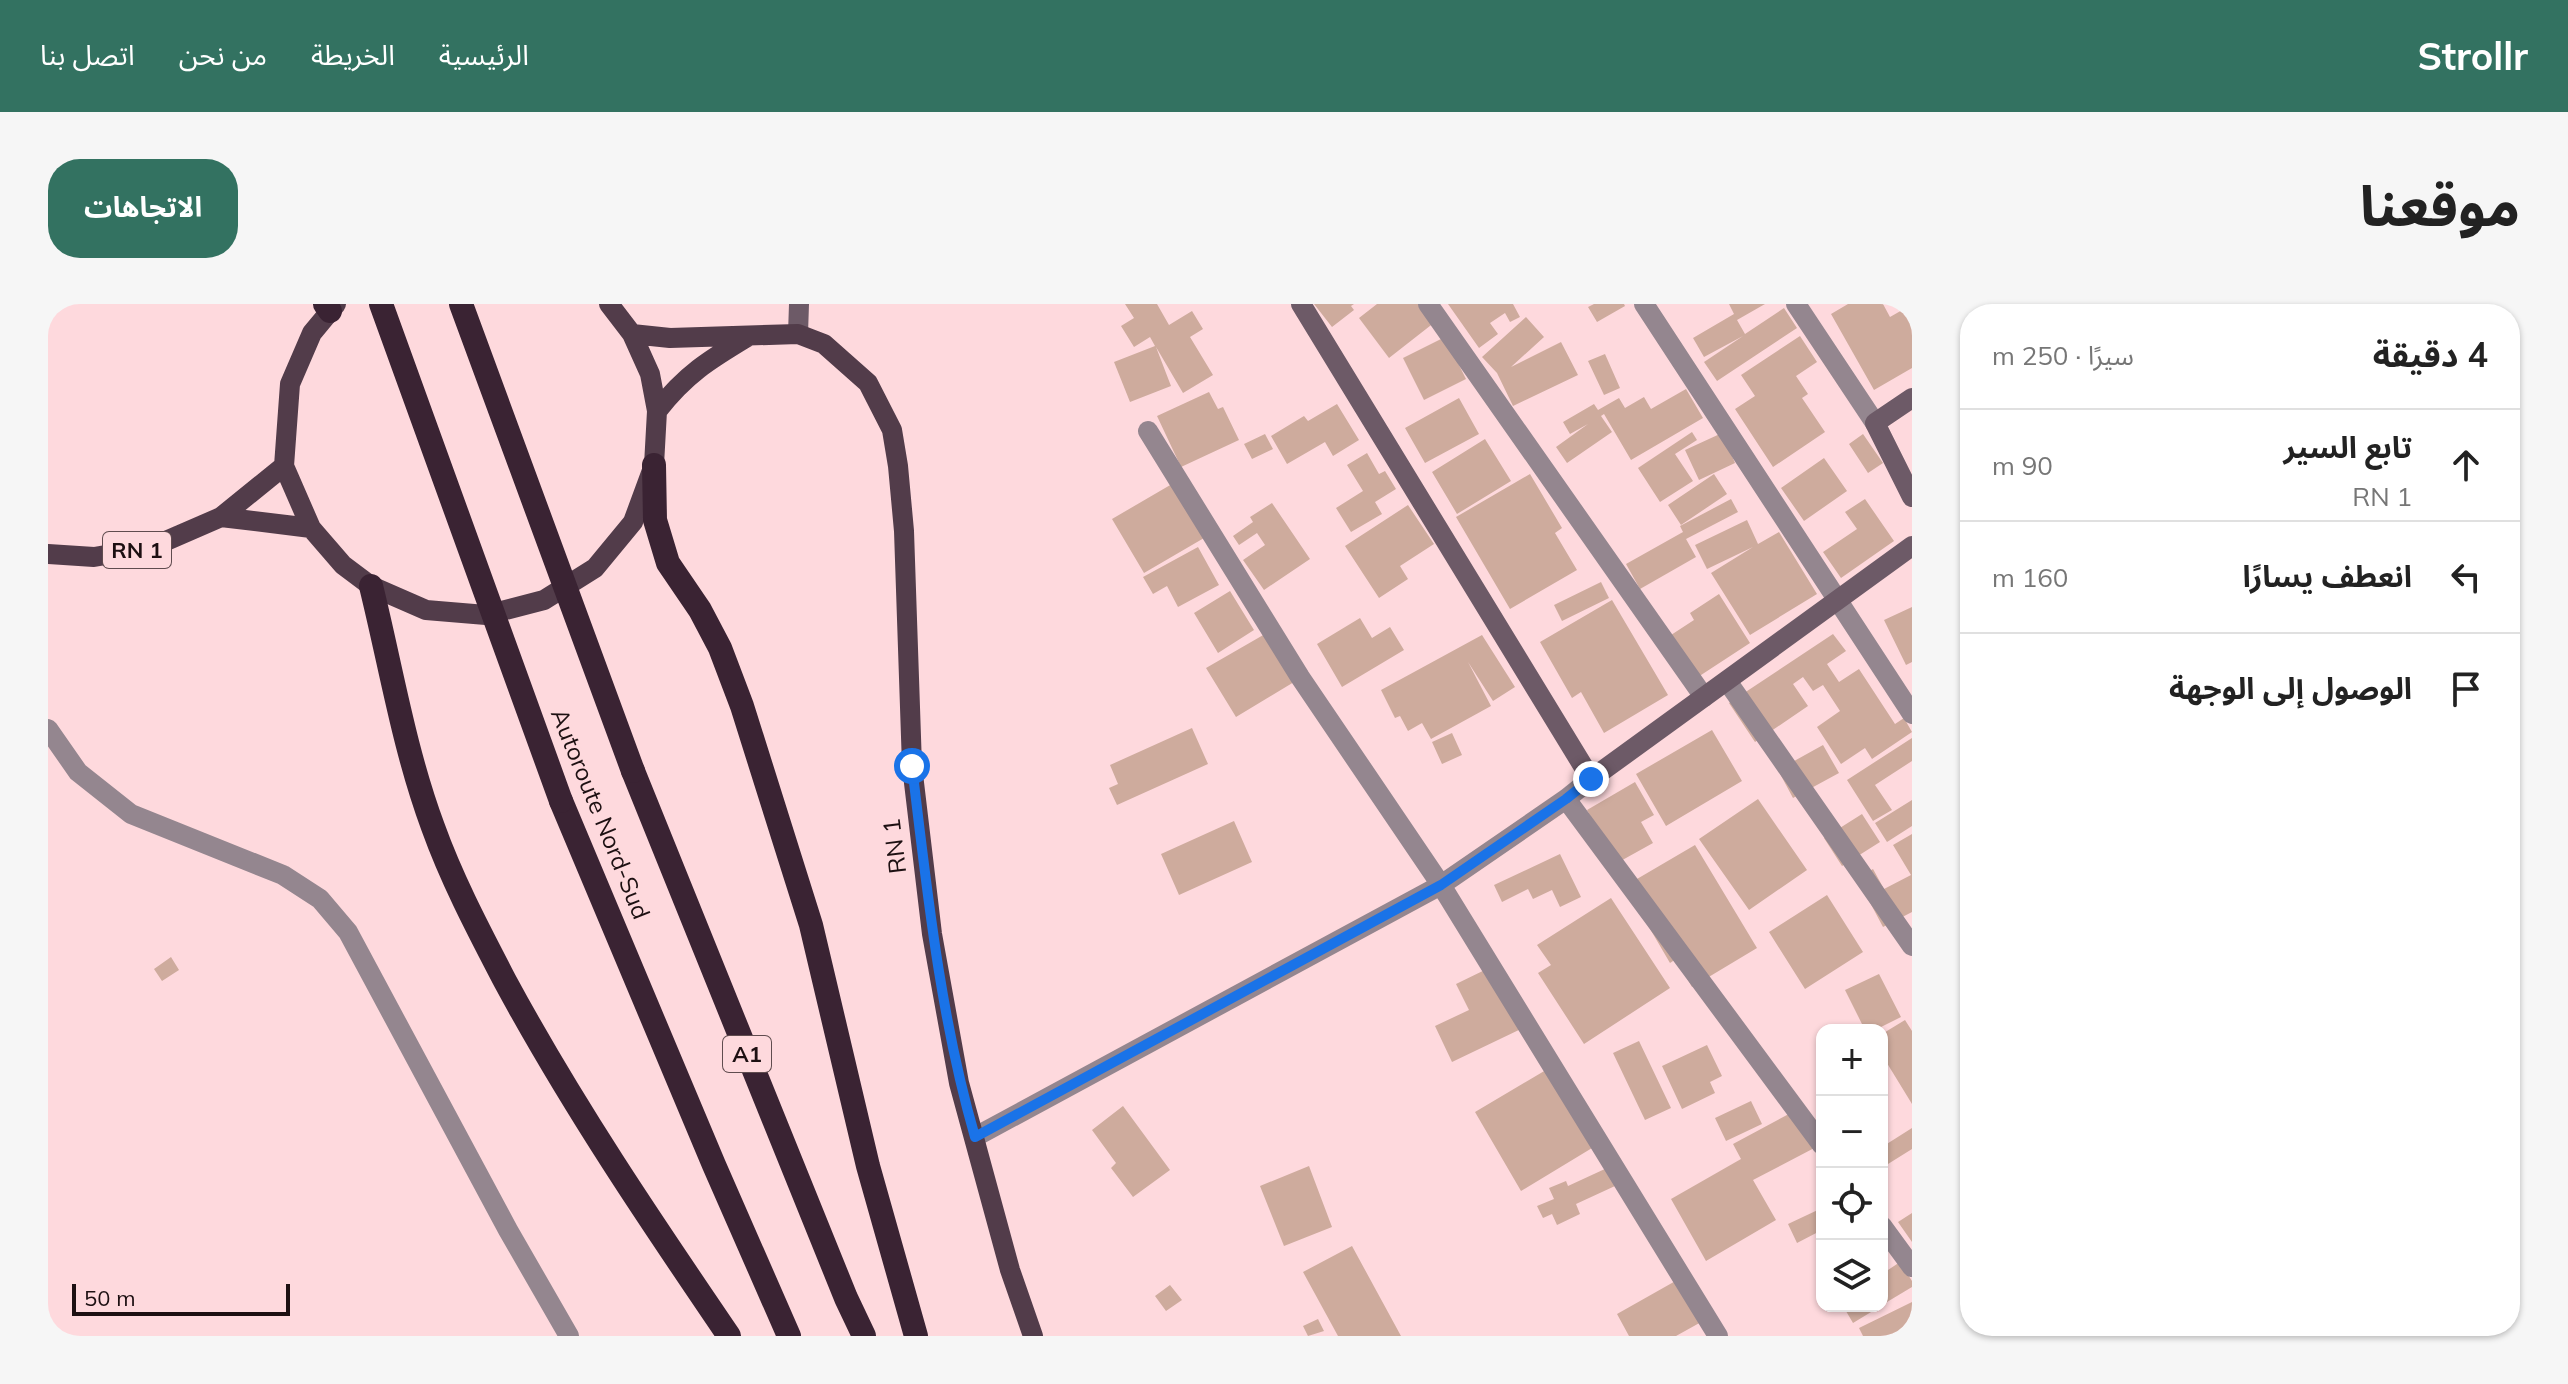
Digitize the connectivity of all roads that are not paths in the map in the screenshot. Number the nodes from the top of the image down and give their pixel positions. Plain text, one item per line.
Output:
1 (381, 304) edge
2 (461, 304) edge
3 (609, 304) edge
4 (799, 304) edge
5 (1301, 304) edge
6 (1428, 304) edge
7 (1644, 304) edge
8 (1796, 304) edge
9 (330, 306) edge
10 (632, 334) junction
11 (798, 334) junction
12 (750, 335) junction
13 (1912, 398) edge
14 (657, 411) junction
15 (1875, 423) junction
16 (1148, 431) dead end
17 (654, 465) junction
18 (284, 466) junction
19 (1912, 497) edge
20 (221, 517) junction
21 (311, 528) junction
22 (1912, 546) edge
23 (48, 554) edge
24 (371, 586) junction
25 (1838, 600) junction
26 (1727, 681) junction
27 (1704, 697) junction
28 (1912, 714) edge
29 (48, 729) edge
30 (1591, 779) junction
31 (1566, 799) junction
32 (1441, 885) junction
33 (1912, 946) edge
34 (975, 1137) junction
35 (1816, 1137) edge
36 (1888, 1234) edge
37 (1912, 1267) edge
38 (569, 1336) edge
39 (729, 1336) edge
40 (789, 1336) edge
41 (864, 1336) edge
42 (916, 1336) edge
43 (1033, 1336) edge
44 (1718, 1336) edge

1 - 40 highway, Autoroute Nord-Sud, bridge
2 - 41 highway, Autoroute Nord-Sud / A1, bridge
3 - 10 main road
4 - 11 street
5 - 30 street
6 - 27 street
7 - 25 street
8 - 15 street
9 - 18 main road
10 - 12 main road, RN 1
10 - 14 main road
11 - 12 main road, RN 1
11 - 34 main road, RN 1
12 - 14 main road
13 - 15 street
14 - 17 main road
15 - 19 street
16 - 32 street
17 - 24 main road
17 - 42 highway
18 - 20 main road, RN 1
18 - 21 main road
20 - 21 main road
20 - 23 main road, RN 1
21 - 24 main road
22 - 25 street
24 - 39 highway
25 - 26 street
25 - 28 street
26 - 27 street
26 - 33 street
27 - 30 street
29 - 38 street
30 - 31 street
31 - 32 street
31 - 35 street
32 - 34 street
32 - 44 street
34 - 43 main road, RN 1
36 - 37 street

